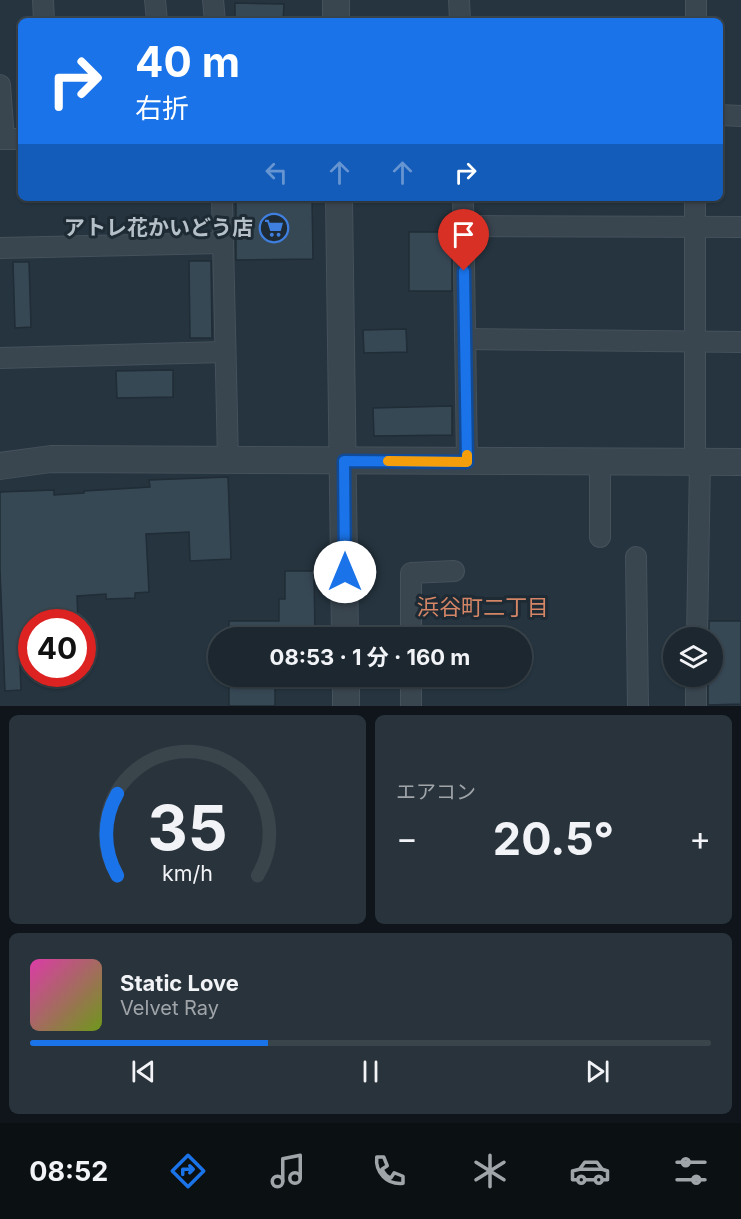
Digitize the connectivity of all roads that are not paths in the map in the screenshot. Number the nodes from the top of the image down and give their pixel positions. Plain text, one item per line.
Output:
1 (43, 0) edge
2 (155, 0) edge
3 (213, 0) edge
4 (336, 0) edge
5 (459, 0) edge
6 (696, 0) edge
7 (44, 18) edge
8 (157, 18) edge
9 (215, 18) edge
10 (336, 18) edge
11 (460, 18) edge
12 (696, 18) edge
13 (0, 85) edge
14 (723, 116) edge
15 (741, 116) edge
16 (8, 139) edge
17 (222, 201) edge
18 (339, 201) edge
19 (463, 201) edge
20 (695, 201) edge
21 (463, 225) junction
22 (695, 227) junction
23 (741, 227) edge
24 (223, 243) junction
25 (0, 248) edge
26 (465, 339) junction
27 (694, 342) junction
28 (741, 342) edge
29 (224, 352) junction
30 (0, 358) edge
31 (228, 460) junction
32 (344, 461) junction
33 (467, 462) junction
34 (600, 462) junction
35 (697, 462) junction
36 (741, 462) edge
37 (0, 466) edge
38 (600, 537) dead end
39 (636, 557) dead end
40 (454, 572) dead end
41 (345, 627) edge
42 (411, 627) edge
43 (697, 627) edge
44 (346, 687) edge
45 (411, 687) edge
46 (696, 687) edge
47 (346, 706) edge
48 (411, 706) edge
49 (638, 706) edge
50 (696, 706) edge

1 - 7 street
2 - 8 street
3 - 9 street
4 - 10 street
5 - 11 street
6 - 12 street
13 - 16 street
14 - 15 street
17 - 24 street
18 - 32 street
19 - 21 street
20 - 22 street
21 - 22 street
21 - 26 street
22 - 23 street
22 - 27 street
24 - 25 street
24 - 29 street
26 - 27 street
26 - 33 street
27 - 28 street
27 - 35 street
29 - 30 street
29 - 31 street
31 - 32 street
31 - 37 street
32 - 33 street
32 - 41 street
33 - 34 street
34 - 35 street
34 - 38 street
35 - 36 street
35 - 43 street
39 - 49 street
40 - 42 street
44 - 47 street
45 - 48 street
46 - 50 street

